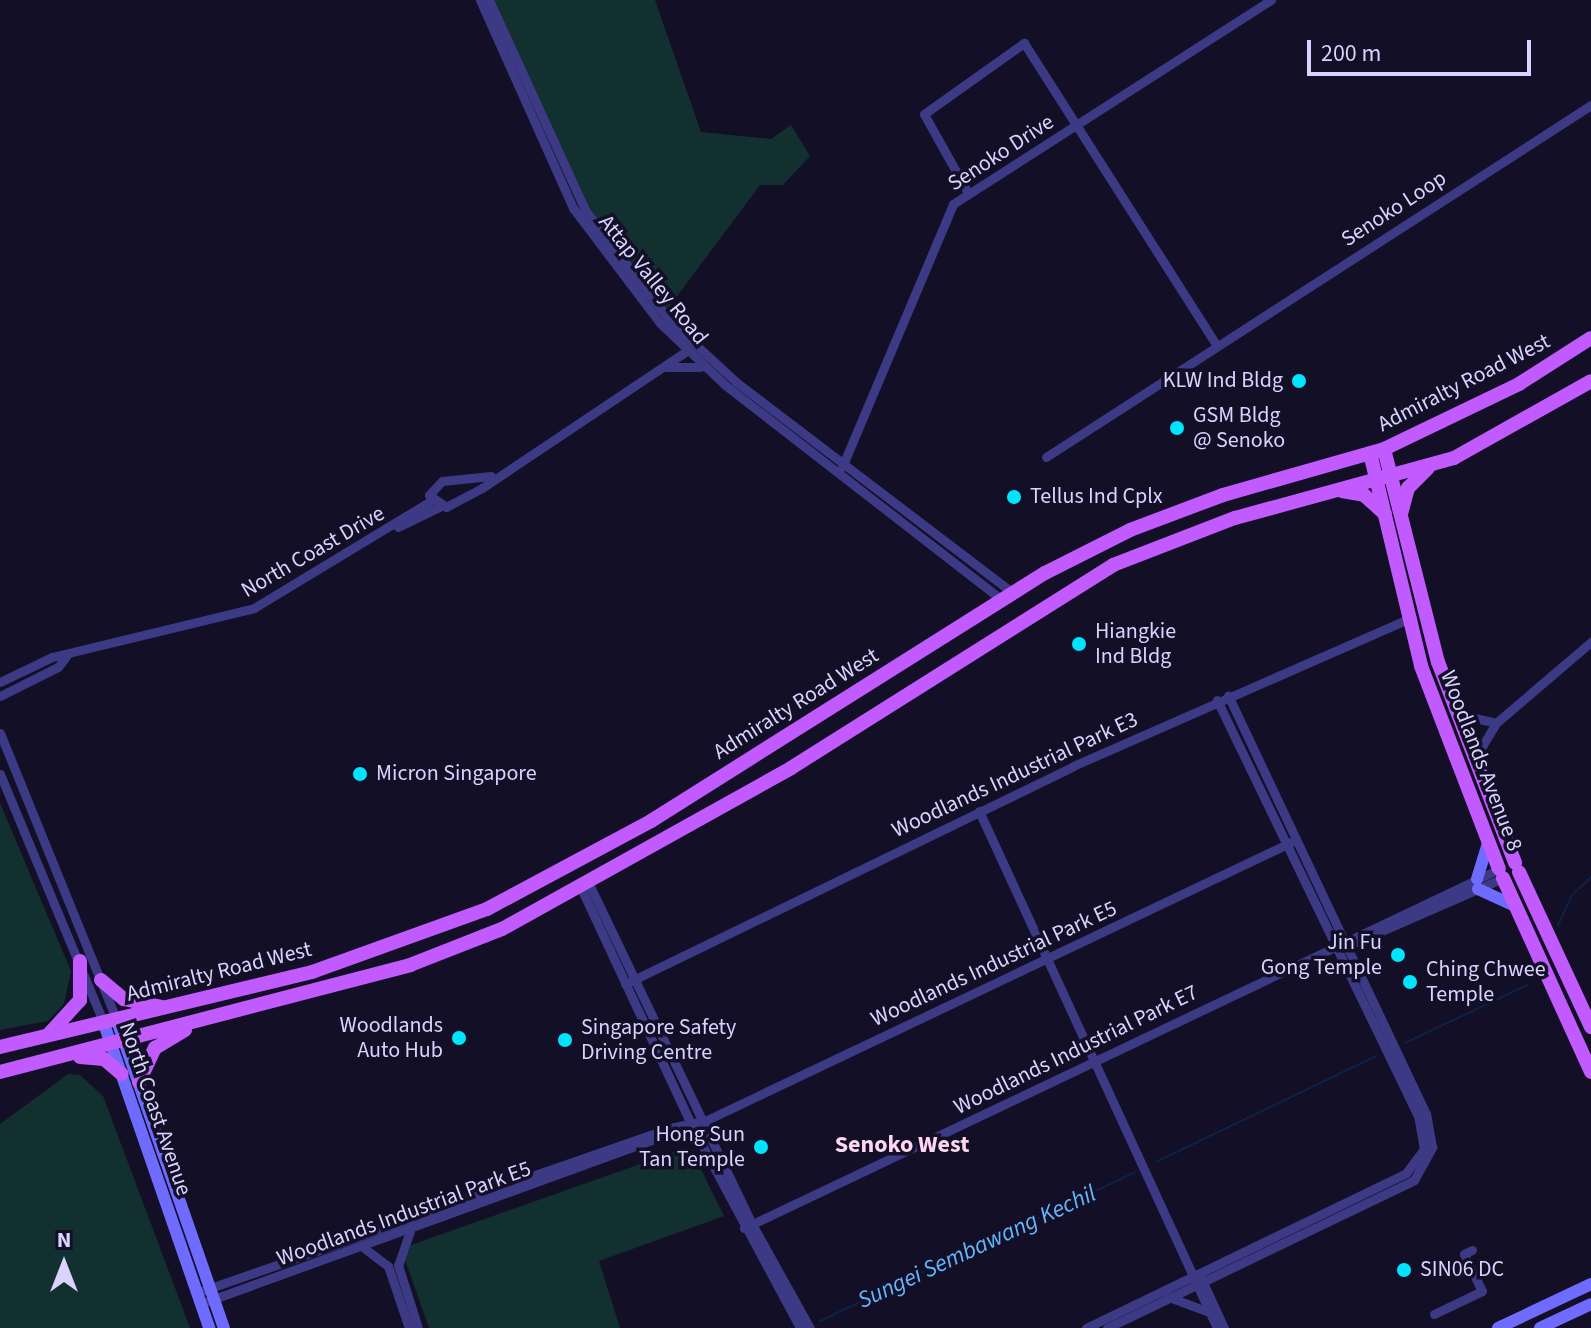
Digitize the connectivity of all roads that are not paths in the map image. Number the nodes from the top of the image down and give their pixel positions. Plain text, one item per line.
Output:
1 (480, 0) edge
2 (489, 0) edge
3 (1271, 0) edge
4 (1591, 105) edge
5 (1076, 124) junction
6 (967, 191) junction
7 (612, 258) junction
8 (1591, 338) edge
9 (1216, 344) junction
10 (690, 348) junction
11 (664, 367) junction
12 (704, 368) junction
13 (1591, 381) edge
14 (1377, 451) junction
15 (1046, 457) dead end
16 (1432, 464) junction
17 (842, 467) junction
18 (491, 476) junction
19 (1384, 476) junction
20 (1333, 490) junction
21 (435, 504) junction
22 (1393, 514) junction
23 (1008, 596) junction
24 (1427, 613) junction
25 (1408, 618) junction
26 (1591, 642) edge
27 (67, 655) junction
28 (27, 669) junction
29 (33, 681) junction
30 (0, 682) edge
31 (1228, 695) junction
32 (0, 696) edge
33 (1217, 700) junction
34 (1455, 713) junction
35 (1496, 723) junction
36 (0, 733) edge
37 (1473, 765) junction
38 (0, 774) edge
39 (701, 791) junction
40 (716, 808) junction
41 (979, 811) junction
42 (655, 819) junction
43 (672, 837) junction
44 (1292, 842) junction
45 (1488, 843) junction
46 (1501, 874) junction
47 (1477, 884) junction
48 (585, 886) junction
49 (1515, 906) junction
50 (1343, 945) junction
51 (1048, 959) junction
52 (80, 961) junction
53 (101, 980) junction
54 (629, 982) junction
55 (169, 1008) junction
56 (111, 1022) junction
57 (199, 1022) junction
58 (1591, 1027) edge
59 (45, 1037) junction
60 (119, 1042) junction
61 (0, 1047) edge
62 (67, 1056) junction
63 (1097, 1059) junction
64 (0, 1072) edge
65 (1591, 1072) edge
66 (122, 1074) junction
67 (139, 1082) junction
68 (686, 1099) junction
69 (705, 1122) junction
70 (692, 1126) junction
71 (712, 1154) junction
72 (748, 1226) junction
73 (410, 1231) junction
74 (364, 1248) junction
75 (1472, 1250) dead end
76 (1197, 1279) junction
77 (1591, 1284) edge
78 (213, 1293) junction
79 (1169, 1297) junction
80 (198, 1299) junction
81 (1591, 1304) edge
82 (1209, 1312) junction
83 (1434, 1314) dead end
84 (209, 1328) edge
85 (224, 1328) edge
86 (409, 1328) edge
87 (418, 1328) edge
88 (800, 1328) edge
89 (810, 1328) edge
90 (1086, 1328) edge
91 (1107, 1328) edge
92 (1217, 1328) edge
93 (1224, 1328) edge
94 (1498, 1328) edge
95 (1540, 1328) edge

1 - 7 street, Attap Valley Road
2 - 7 street, Attap Valley Road
3 - 5 street, Senoko Drive
4 - 9 street, Senoko Loop
5 - 6 street, Senoko Drive
5 - 6 street
5 - 9 street
6 - 17 street, Senoko Drive
7 - 10 street, Attap Valley Road
8 - 14 main road, Admiralty Road West
9 - 15 street, Senoko Loop
10 - 11 street, North Coast Drive
10 - 12 street, Attap Valley Road
10 - 17 street, Attap Valley Road
11 - 12 street
11 - 18 street, North Coast Drive
12 - 17 street, Attap Valley Road
13 - 16 main road, Admiralty Road West
14 - 19 main road, Woodlands Avenue 8
14 - 23 main road, Admiralty Road West
16 - 19 main road, Admiralty Road West
16 - 22 main road
17 - 23 street, Attap Valley Road
18 - 21 street, North Coast Drive
18 - 21 street, North Coast Drive
19 - 20 main road, Admiralty Road West
19 - 22 main road, Woodlands Avenue 8
20 - 22 main road
20 - 40 main road, Admiralty Road West
21 - 27 street, North Coast Drive
22 - 24 main road, Woodlands Avenue 8
22 - 25 main road, Woodlands Avenue 8
23 - 39 main road, Admiralty Road West
24 - 25 street, Woodlands Industrial Park E3
24 - 34 main road, Woodlands Avenue 8
25 - 31 street, Woodlands Industrial Park E3
25 - 45 main road, Woodlands Avenue 8
26 - 35 street
27 - 28 street, North Coast Drive
27 - 29 street, North Coast Drive
28 - 29 street
28 - 30 street, North Coast Drive
29 - 32 street, North Coast Drive
31 - 33 street, Woodlands Industrial Park E3
31 - 44 street
33 - 41 street, Woodlands Industrial Park E3
33 - 44 street
34 - 35 street
34 - 37 main road, Woodlands Avenue 8
35 - 37 street
36 - 53 street, North Coast Avenue
37 - 58 main road, Woodlands Avenue 8
38 - 52 street, North Coast Avenue
39 - 40 main road
39 - 42 main road, Admiralty Road West
40 - 43 main road, Admiralty Road West
41 - 51 street
41 - 54 street, Woodlands Industrial Park E3
42 - 43 main road
42 - 55 main road, Admiralty Road West
43 - 48 main road, Admiralty Road West
44 - 50 street
44 - 51 street, Woodlands Industrial Park E5
45 - 46 main road, Woodlands Avenue 8
45 - 47 main road
46 - 47 street, Woodlands Industrial Park E7
46 - 49 main road, Woodlands Avenue 8
47 - 49 main road
47 - 50 street, Woodlands Industrial Park E7
48 - 54 street
48 - 57 main road, Admiralty Road West
49 - 65 main road, Woodlands Avenue 8
50 - 63 street, Woodlands Industrial Park E7
50 - 76 street
51 - 63 street
51 - 69 street, Woodlands Industrial Park E5
52 - 56 street, North Coast Avenue
52 - 59 main road
53 - 55 main road
53 - 56 street, North Coast Avenue
54 - 68 street
55 - 56 main road, Admiralty Road West
56 - 59 main road, Admiralty Road West
56 - 60 main road, North Coast Avenue
57 - 60 main road, Admiralty Road West
57 - 67 main road
59 - 61 main road, Admiralty Road West
60 - 62 main road, Admiralty Road West
60 - 66 main road, North Coast Avenue
60 - 67 main road, North Coast Avenue
62 - 64 main road, Admiralty Road West
62 - 66 main road
63 - 72 street, Woodlands Industrial Park E7
63 - 76 street
66 - 80 main road, North Coast Avenue
67 - 78 main road, North Coast Avenue
68 - 69 street
68 - 70 street
69 - 70 street, Woodlands Industrial Park E5
69 - 71 street
70 - 71 street
70 - 73 street, Woodlands Industrial Park E5
70 - 78 street, Woodlands Industrial Park E5
71 - 72 street
72 - 88 street
72 - 89 street
73 - 74 street, Woodlands Industrial Park E5
73 - 87 street
74 - 78 street, Woodlands Industrial Park E5
74 - 86 street
75 - 83 street
76 - 79 street
76 - 82 street
76 - 90 street
76 - 93 street
77 - 94 main road
78 - 80 street, Woodlands Industrial Park E5
78 - 85 main road, North Coast Avenue
79 - 82 street
79 - 91 street
80 - 84 main road, North Coast Avenue
81 - 95 main road
82 - 92 street

